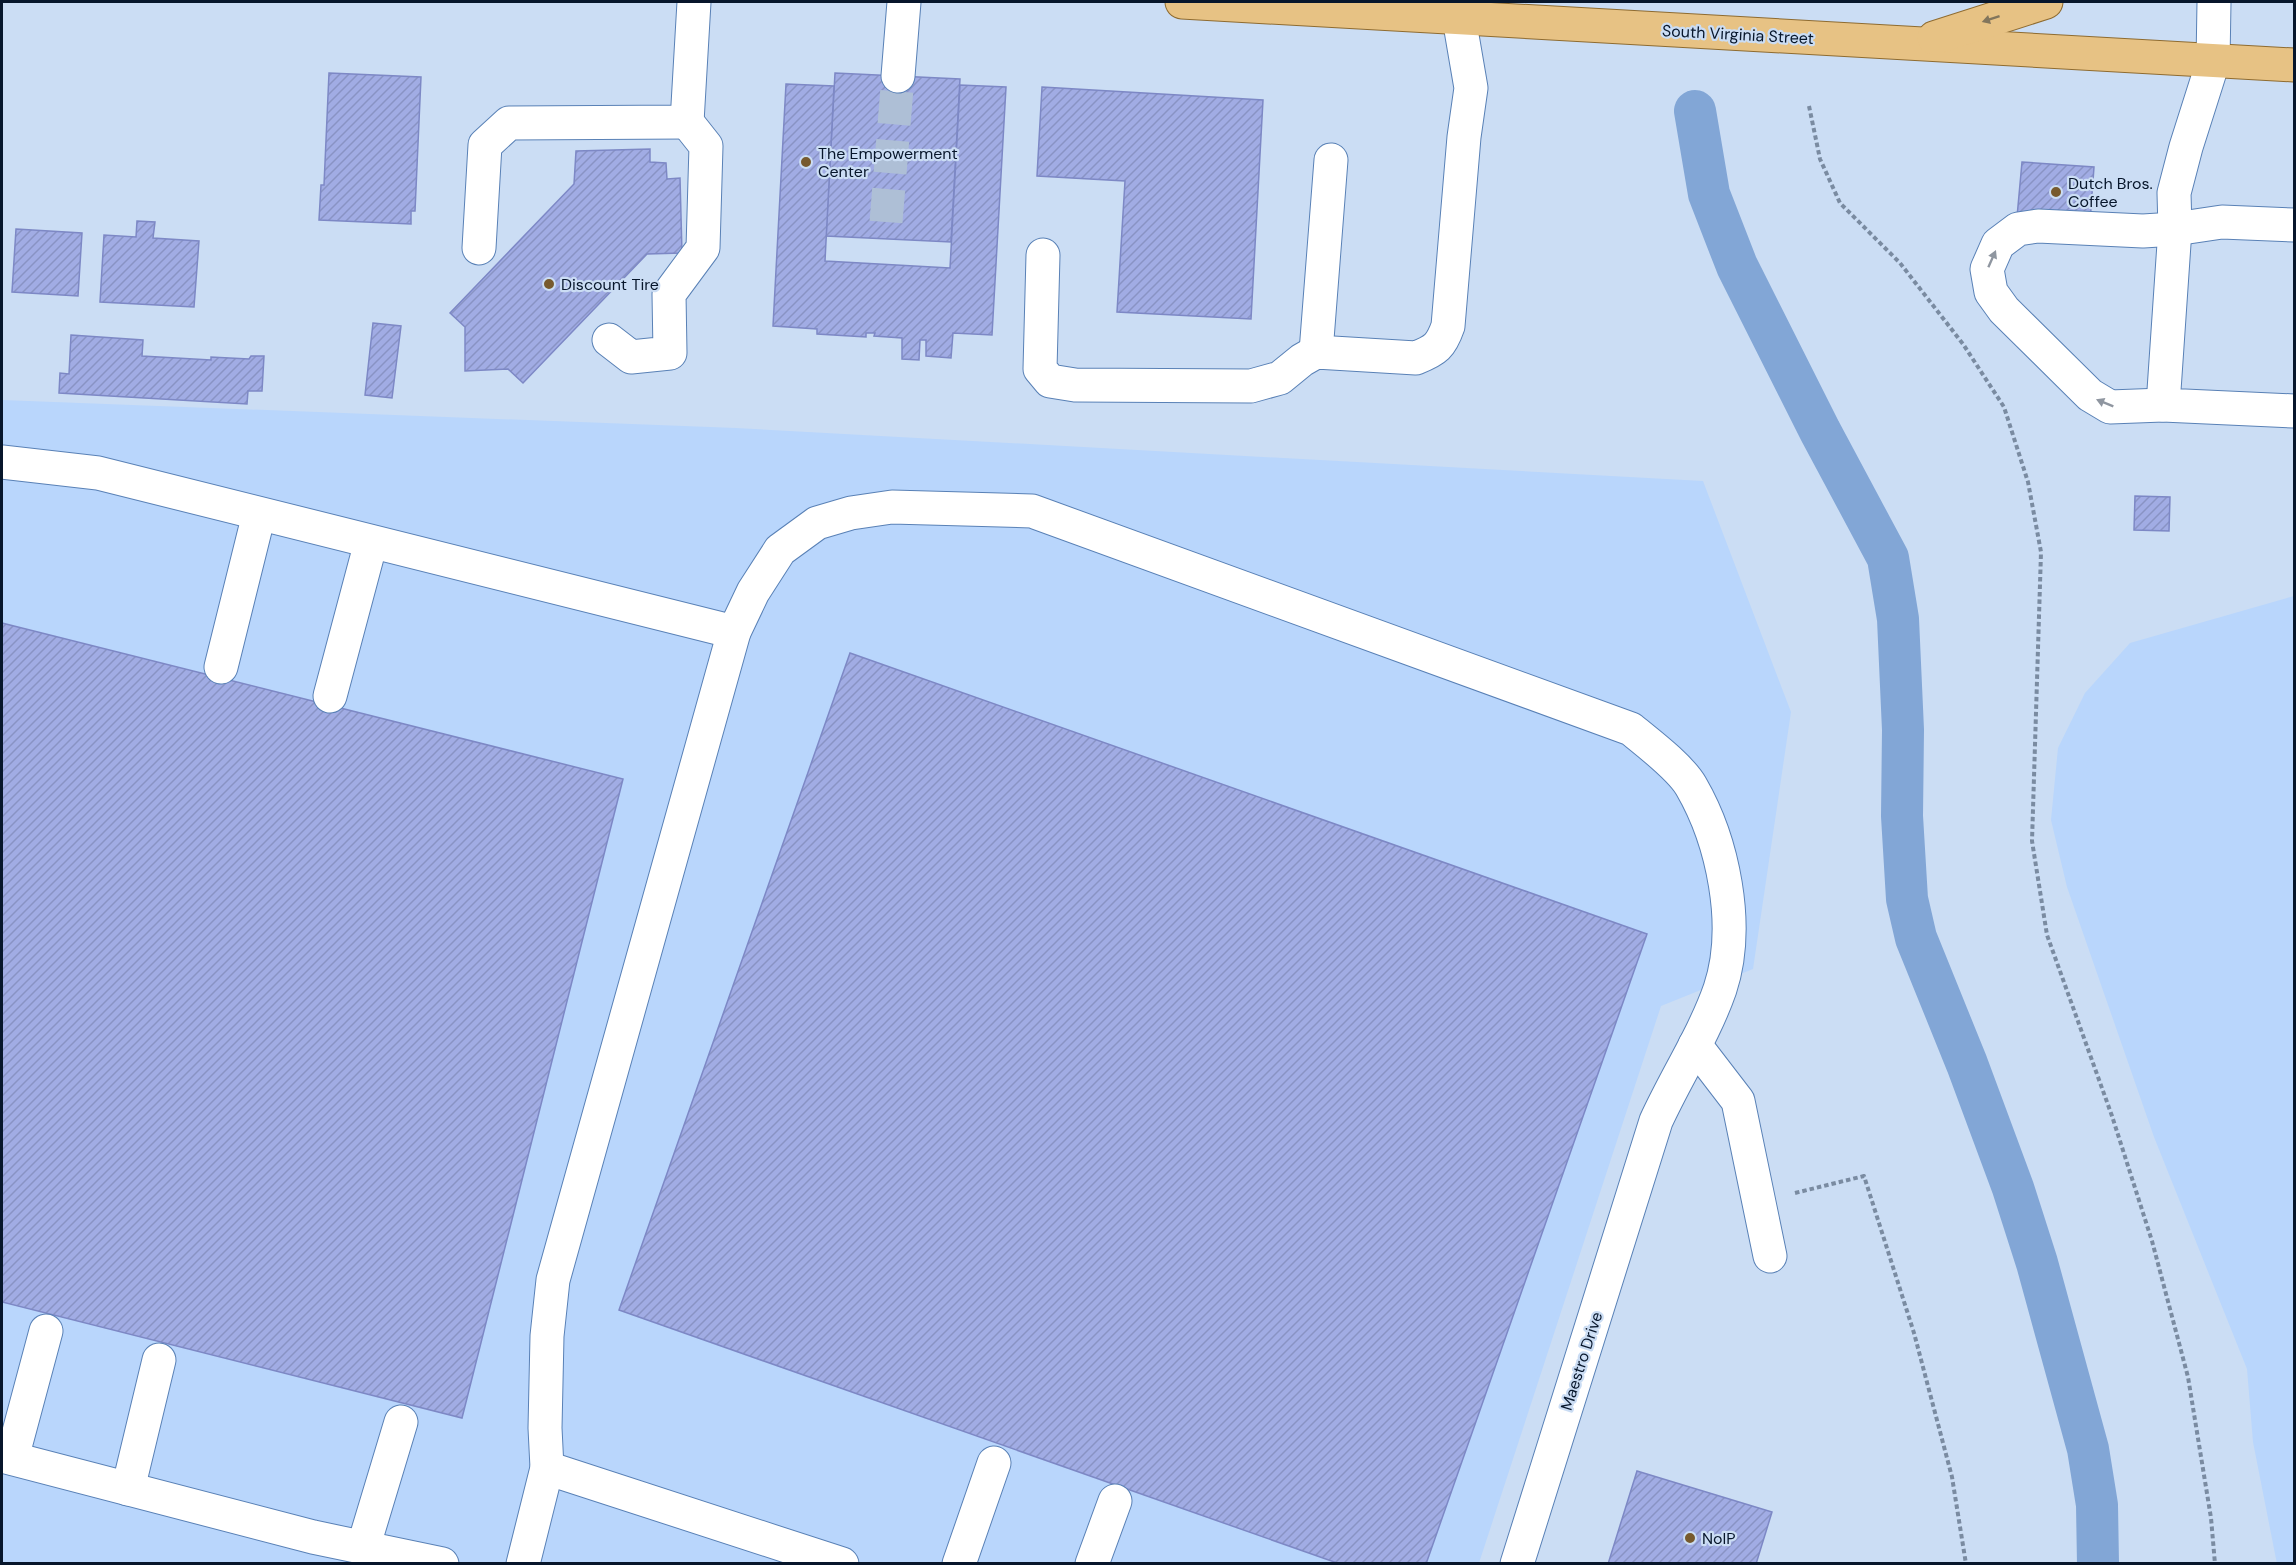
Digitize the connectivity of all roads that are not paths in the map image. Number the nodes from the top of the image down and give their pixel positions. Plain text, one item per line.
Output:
1 (694, 2) edge
2 (904, 2) edge
3 (1182, 2) edge
4 (2046, 2) edge
5 (2214, 2) edge
6 (1460, 10) edge
7 (1915, 44) junction
8 (2213, 62) junction
9 (2295, 65) edge
10 (898, 76) tunnel mouth
11 (687, 122) junction
12 (1331, 160) dead end
13 (2295, 225) edge
14 (2175, 229) junction
15 (479, 248) dead end
16 (1043, 255) dead end
17 (609, 340) dead end
18 (1316, 352) junction
19 (2163, 405) junction
20 (2295, 411) edge
21 (2, 462) edge
22 (259, 514) junction
23 (371, 542) junction
24 (734, 632) junction
25 (221, 667) dead end
26 (330, 696) dead end
27 (1695, 1045) junction
28 (1770, 1256) dead end
29 (46, 1331) dead end
30 (159, 1360) dead end
31 (400, 1422) dead end
32 (7, 1457) edge
33 (994, 1463) dead end
34 (547, 1468) junction
35 (128, 1489) junction
36 (1115, 1502) dead end
37 (363, 1548) junction
38 (442, 1563) edge
39 (523, 1563) edge
40 (842, 1563) edge
41 (959, 1563) edge
42 (1092, 1563) edge
43 (1517, 1563) edge

1 - 11 street
2 - 10 street
3 - 6 main road, South Virginia Street
4 -> 7 main road
5 - 8 street
6 - 7 main road, South Virginia Street
6 - 18 street
7 - 8 main road, South Virginia Street
8 - 9 main road, South Virginia Street
8 - 14 street
11 - 15 street
11 - 17 street
12 - 18 street
13 - 14 street
14 - 19 street
19 -> 14 street
16 - 18 street
19 - 20 street
21 - 22 street
22 - 23 street
22 - 25 street
23 - 24 street
23 - 26 street
24 - 27 street, Maestro Drive
24 - 34 street, Maestro Drive
27 - 28 street
27 - 43 street, Maestro Drive
29 - 32 street
30 - 35 street
31 - 37 street
32 - 35 street
33 - 41 street
34 - 39 street, Maestro Drive
34 - 40 street
35 - 37 street
36 - 42 street
37 - 38 street

